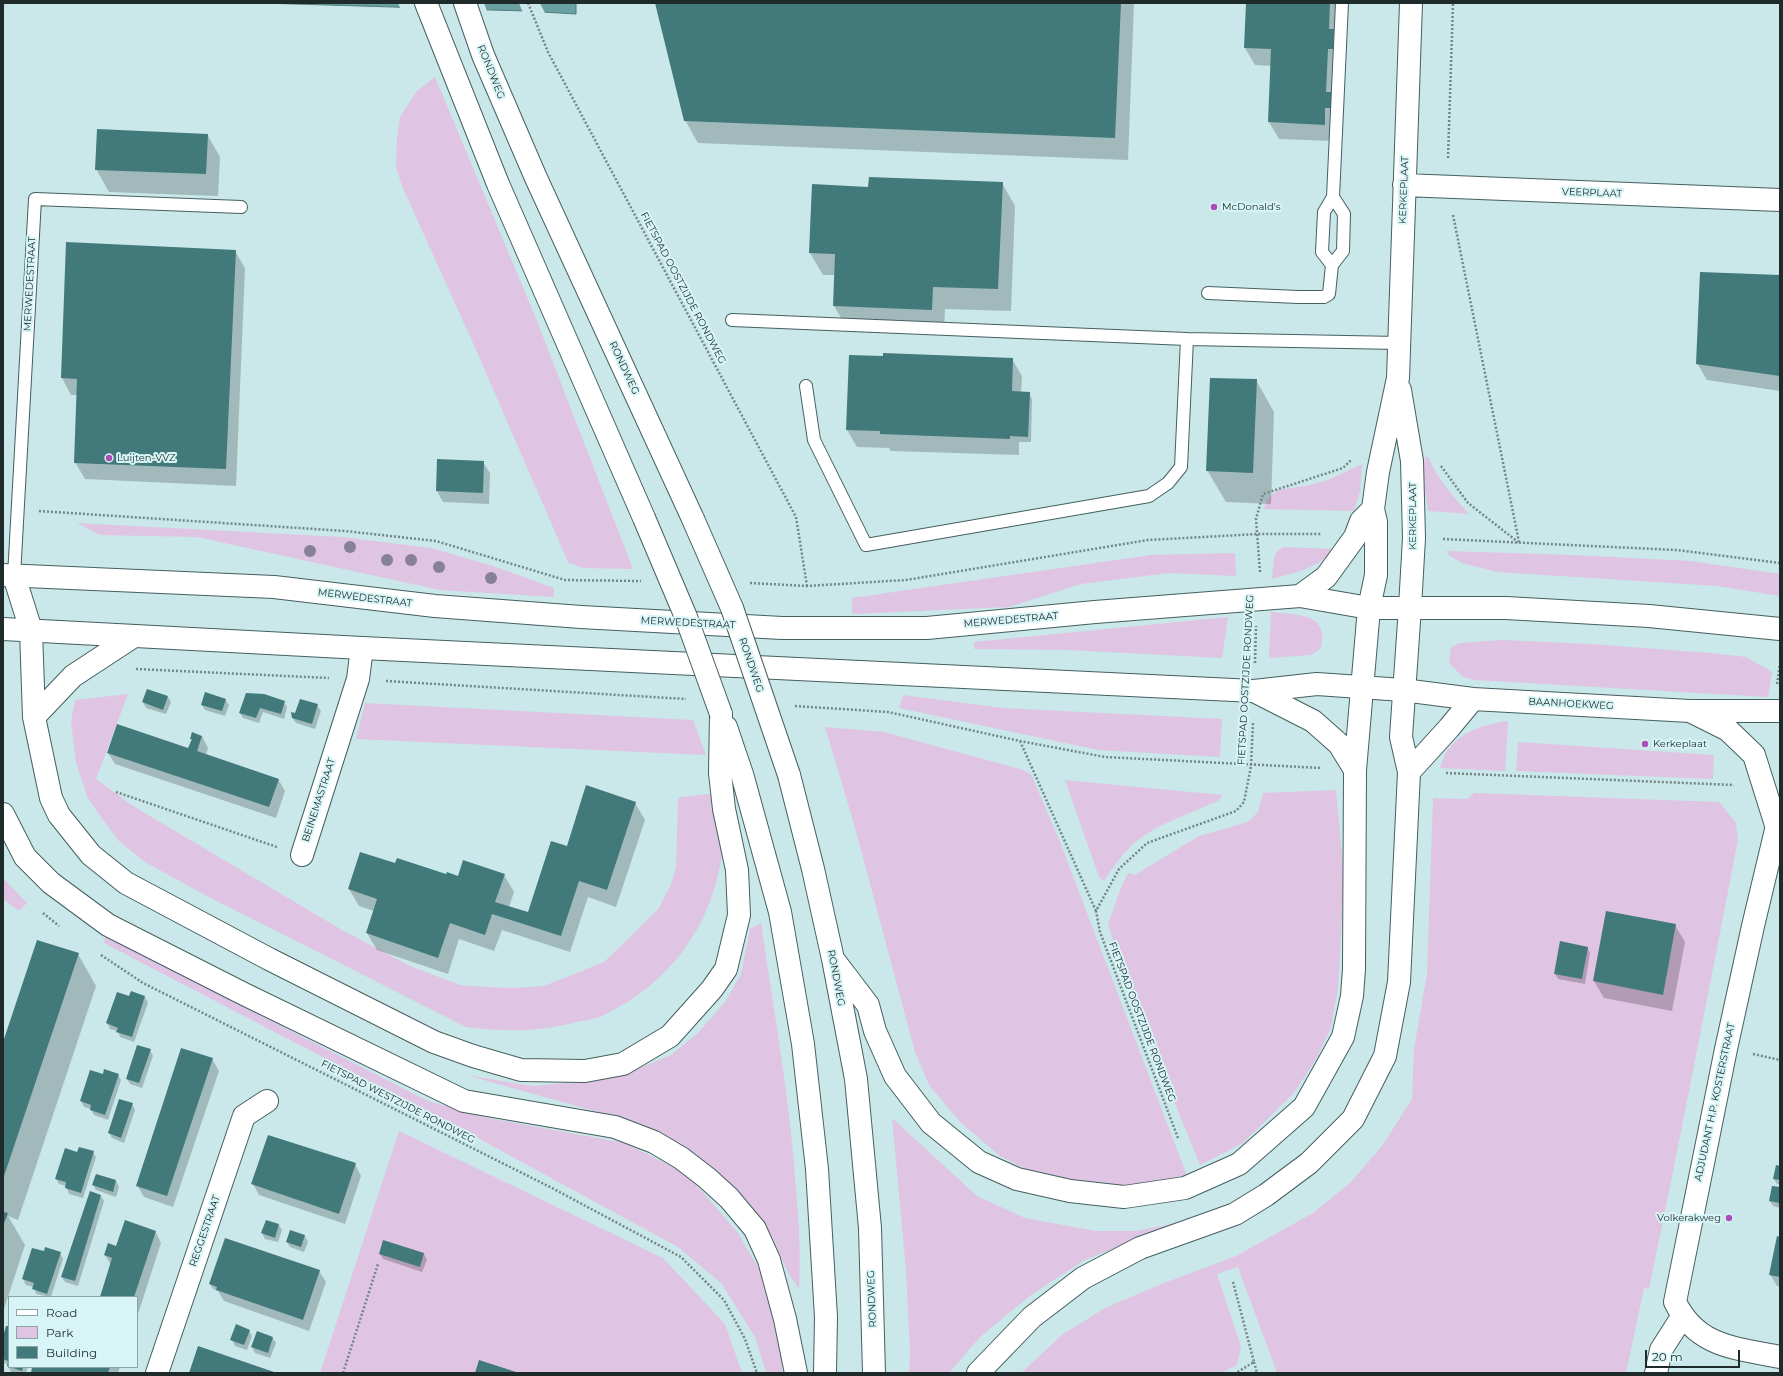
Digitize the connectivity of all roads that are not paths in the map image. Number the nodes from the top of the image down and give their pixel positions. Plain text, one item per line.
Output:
1 (426, 3) edge
2 (465, 3) edge
3 (1342, 3) edge
4 (1410, 3) edge
5 (1404, 185) junction
6 (1334, 197) junction
7 (1780, 200) edge
8 (241, 207) dead end
9 (1332, 266) junction
10 (1208, 293) dead end
11 (732, 320) dead end
12 (1187, 339) junction
13 (1399, 343) junction
14 (1398, 378) junction
15 (806, 386) dead end
16 (1373, 509) junction
17 (8, 575) edge
18 (1300, 596) junction
19 (3, 599) edge
20 (1410, 607) junction
21 (1369, 608) junction
22 (3, 628) edge
23 (1780, 629) edge
24 (31, 630) junction
25 (134, 636) junction
26 (362, 648) junction
27 (1363, 687) junction
28 (1403, 690) junction
29 (1254, 691) junction
30 (1473, 699) junction
31 (1690, 711) junction
32 (1780, 711) edge
33 (722, 714) junction
34 (34, 717) junction
35 (1356, 770) junction
36 (1409, 772) junction
37 (3, 814) edge
38 (1778, 819) edge
39 (302, 855) road end
40 (833, 959) junction
41 (267, 1101) dead end
42 (1682, 1316) junction
43 (1780, 1356) edge
44 (157, 1373) edge
45 (796, 1373) edge
46 (825, 1373) edge
47 (874, 1373) edge
48 (978, 1373) edge
49 (1656, 1373) edge

1 - 33 main road, bridge
2 - 40 main road, RONDWEG, bridge
3 - 6 lane
4 - 5 main road, KERKEPLAAT
5 - 7 main road, VEERPLAAT
5 - 13 main road, KERKEPLAAT
6 - 9 lane
6 - 9 lane
8 - 17 lane, MERWEDESTRAAT
9 - 10 lane
11 - 12 lane
12 - 13 lane
12 - 15 lane
13 - 14 main road, KERKEPLAAT
14 - 16 main road, KERKEPLAAT
14 - 20 main road, KERKEPLAAT
16 - 18 main road
16 - 21 main road, KERKEPLAAT
17 - 18 main road, MERWEDESTRAAT
17 - 19 main road
17 - 24 main road
18 - 21 main road, MERWEDESTRAAT
20 - 21 main road, MERWEDESTRAAT
20 - 23 main road
20 - 28 main road, KERKEPLAAT
21 - 27 main road, KERKEPLAAT
22 - 24 main road
24 - 25 main road
24 - 34 main road
25 - 26 main road
25 - 34 main road
26 - 29 main road
26 - 39 main road, BEINEMASTRAAT
27 - 28 main road, BAANHOEKWEG
27 - 29 main road
27 - 35 main road, KERKEPLAAT
28 - 30 main road, BAANHOEKWEG
28 - 36 main road, KERKEPLAAT
29 - 35 main road
30 - 31 main road, BAANHOEKWEG
30 - 36 main road
31 - 32 main road, BAANHOEKWEG
31 - 38 main road
33 - 34 main road
33 - 46 main road
35 - 40 main road, KERKEPLAAT
36 - 48 main road, KERKEPLAAT
37 - 45 main road
38 - 42 main road, ADJUDANT H.P. KOSTERSTRAAT
40 - 47 main road, RONDWEG
41 - 44 main road, REGGESTRAAT
42 - 43 main road
42 - 49 main road

